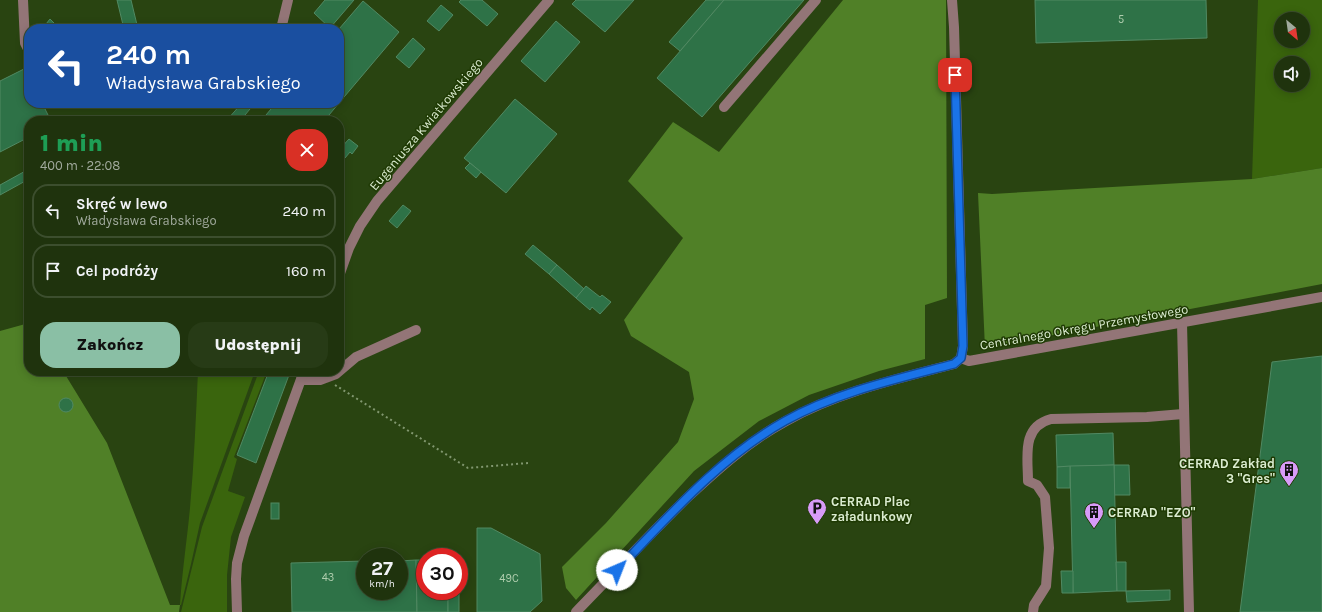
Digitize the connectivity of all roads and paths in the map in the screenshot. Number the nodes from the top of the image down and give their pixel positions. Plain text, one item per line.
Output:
1 (23, 0) edge
2 (288, 0) edge
3 (549, 0) edge
4 (816, 0) edge
5 (952, 0) edge
6 (24, 24) edge
7 (282, 24) edge
8 (724, 107) dead end
9 (344, 262) edge
10 (1322, 297) edge
11 (1182, 323) junction
12 (416, 330) dead end
13 (961, 358) junction
14 (344, 367) edge
15 (303, 376) edge
16 (331, 376) edge
17 (324, 379) junction
18 (1183, 414) junction
19 (528, 463) dead end
20 (237, 612) edge
21 (576, 612) edge
22 (1033, 612) edge
23 (1189, 612) edge

1 - 6 street
2 - 7 street
3 - 9 street, Eugeniusza Kwiatkowskiego
4 - 8 street
5 - 13 street
10 - 11 street, Centralnego Okręgu Przemysłowego
11 - 13 street, Centralnego Okręgu Przemysłowego
11 - 18 street
12 - 14 street
13 - 21 street, Centralnego Okręgu Przemysłowego
15 - 17 street
15 - 20 street
16 - 17 street
17 - 19 path
18 - 22 street
18 - 23 street

